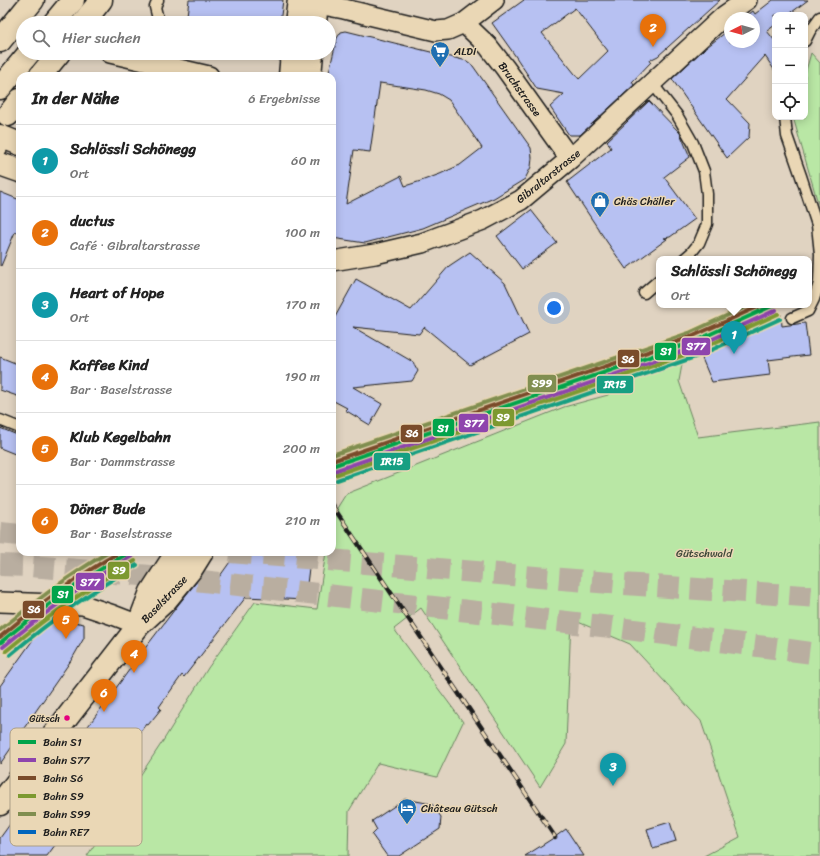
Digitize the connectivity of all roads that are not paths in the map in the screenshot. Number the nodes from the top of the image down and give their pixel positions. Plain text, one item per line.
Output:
1 (33, 0) edge
2 (73, 0) edge
3 (101, 0) edge
4 (158, 0) edge
5 (494, 0) edge
6 (747, 0) edge
7 (309, 6) edge
8 (20, 16) edge
9 (60, 16) edge
10 (88, 16) edge
11 (157, 16) edge
12 (301, 16) edge
13 (820, 17) edge
14 (16, 21) edge
15 (464, 23) junction
16 (808, 35) edge
17 (0, 41) edge
18 (23, 60) edge
19 (53, 60) edge
20 (291, 60) edge
21 (311, 60) edge
22 (175, 61) edge
23 (43, 72) edge
24 (200, 72) edge
25 (290, 72) edge
26 (310, 72) edge
27 (652, 83) junction
28 (0, 88) edge
29 (785, 120) edge
30 (570, 159) junction
31 (0, 164) edge
32 (16, 170) edge
33 (688, 256) edge
34 (336, 260) edge
35 (656, 283) edge
36 (820, 283) edge
37 (644, 293) dead end
38 (812, 304) edge
39 (810, 308) edge
40 (792, 318) dead end
41 (0, 420) edge
42 (16, 426) edge
43 (174, 556) edge
44 (200, 556) edge
45 (0, 602) edge
46 (138, 625) junction
47 (59, 728) edge
48 (10, 791) edge
49 (0, 804) edge

1 - 8 main road
2 - 9 main road
3 - 10 main road
4 - 11 lane
5 - 15 street
6 - 27 street, Gibraltarstrasse
7 - 12 main road
7 - 15 street
13 - 16 lane
14 - 17 main road
15 - 30 street, Bruchstrasse
18 - 28 main road
19 - 23 main road
20 - 25 main road
21 - 26 main road
22 - 24 street
27 - 30 street, Gibraltarstrasse
27 - 33 lane
29 - 36 lane
30 - 34 street, Gibraltarstrasse
31 - 32 main road
35 - 37 lane
36 - 38 lane
39 - 40 lane
41 - 42 lane
43 - 46 main road, Baselstrasse
44 - 46 main road, Baselstrasse
45 - 46 street
46 - 47 main road, Baselstrasse
48 - 49 main road, Baselstrasse

